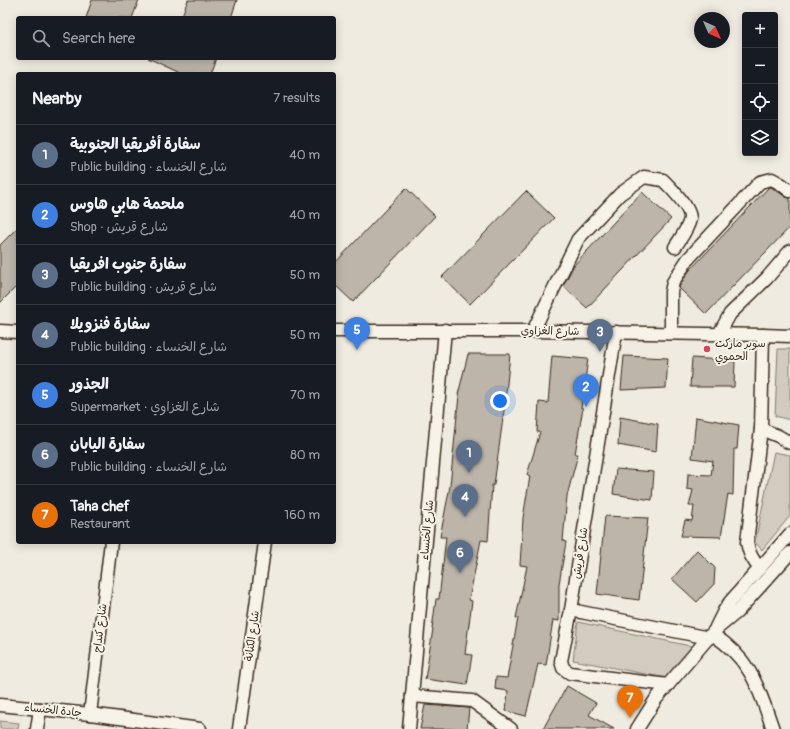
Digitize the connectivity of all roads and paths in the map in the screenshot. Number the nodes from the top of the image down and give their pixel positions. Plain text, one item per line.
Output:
1 (790, 191) edge
2 (675, 247) dead end
3 (790, 250) edge
4 (446, 330) junction
5 (0, 331) edge
6 (336, 331) edge
7 (533, 331) junction
8 (16, 332) edge
9 (616, 332) junction
10 (671, 333) junction
11 (719, 334) junction
12 (763, 335) junction
13 (790, 336) edge
14 (761, 429) junction
15 (790, 443) edge
16 (790, 534) edge
17 (111, 544) edge
18 (265, 544) edge
19 (790, 553) edge
20 (760, 568) junction
21 (571, 610) junction
22 (712, 634) junction
23 (668, 685) junction
24 (412, 696) junction
25 (0, 705) edge
26 (40, 709) junction
27 (90, 714) junction
28 (37, 729) edge
29 (200, 729) edge
30 (239, 729) edge
31 (409, 729) edge
32 (511, 729) edge
33 (637, 729) edge
34 (773, 729) edge

1 - 10 street
2 - 7 street
3 - 11 street
4 - 6 street, شارع الغزاوي
4 - 7 street, شارع الغزاوي
4 - 24 street, شارع الخنساء
5 - 8 street
7 - 9 street, شارع الغزاوي
9 - 10 street, شارع الغزاوي
9 - 21 street, شارع قريش
10 - 11 street, شارع الغزاوي
11 - 12 street, شارع الغزاوي
12 - 13 street, شارع الغزاوي
12 - 14 street
14 - 15 street
14 - 20 street
16 - 20 street
17 - 27 street, شارع كنداح
18 - 30 street, شارع الكنانة
19 - 22 street
20 - 22 street
21 - 22 street
21 - 23 street, شارع قريش
22 - 23 street
22 - 34 street
23 - 33 street
24 - 31 street, شارع الخنساء
24 - 32 street
25 - 26 street, جادة الخنساء
26 - 27 street, جادة الخنساء
26 - 28 street
27 - 29 street, جادة الخنساء

